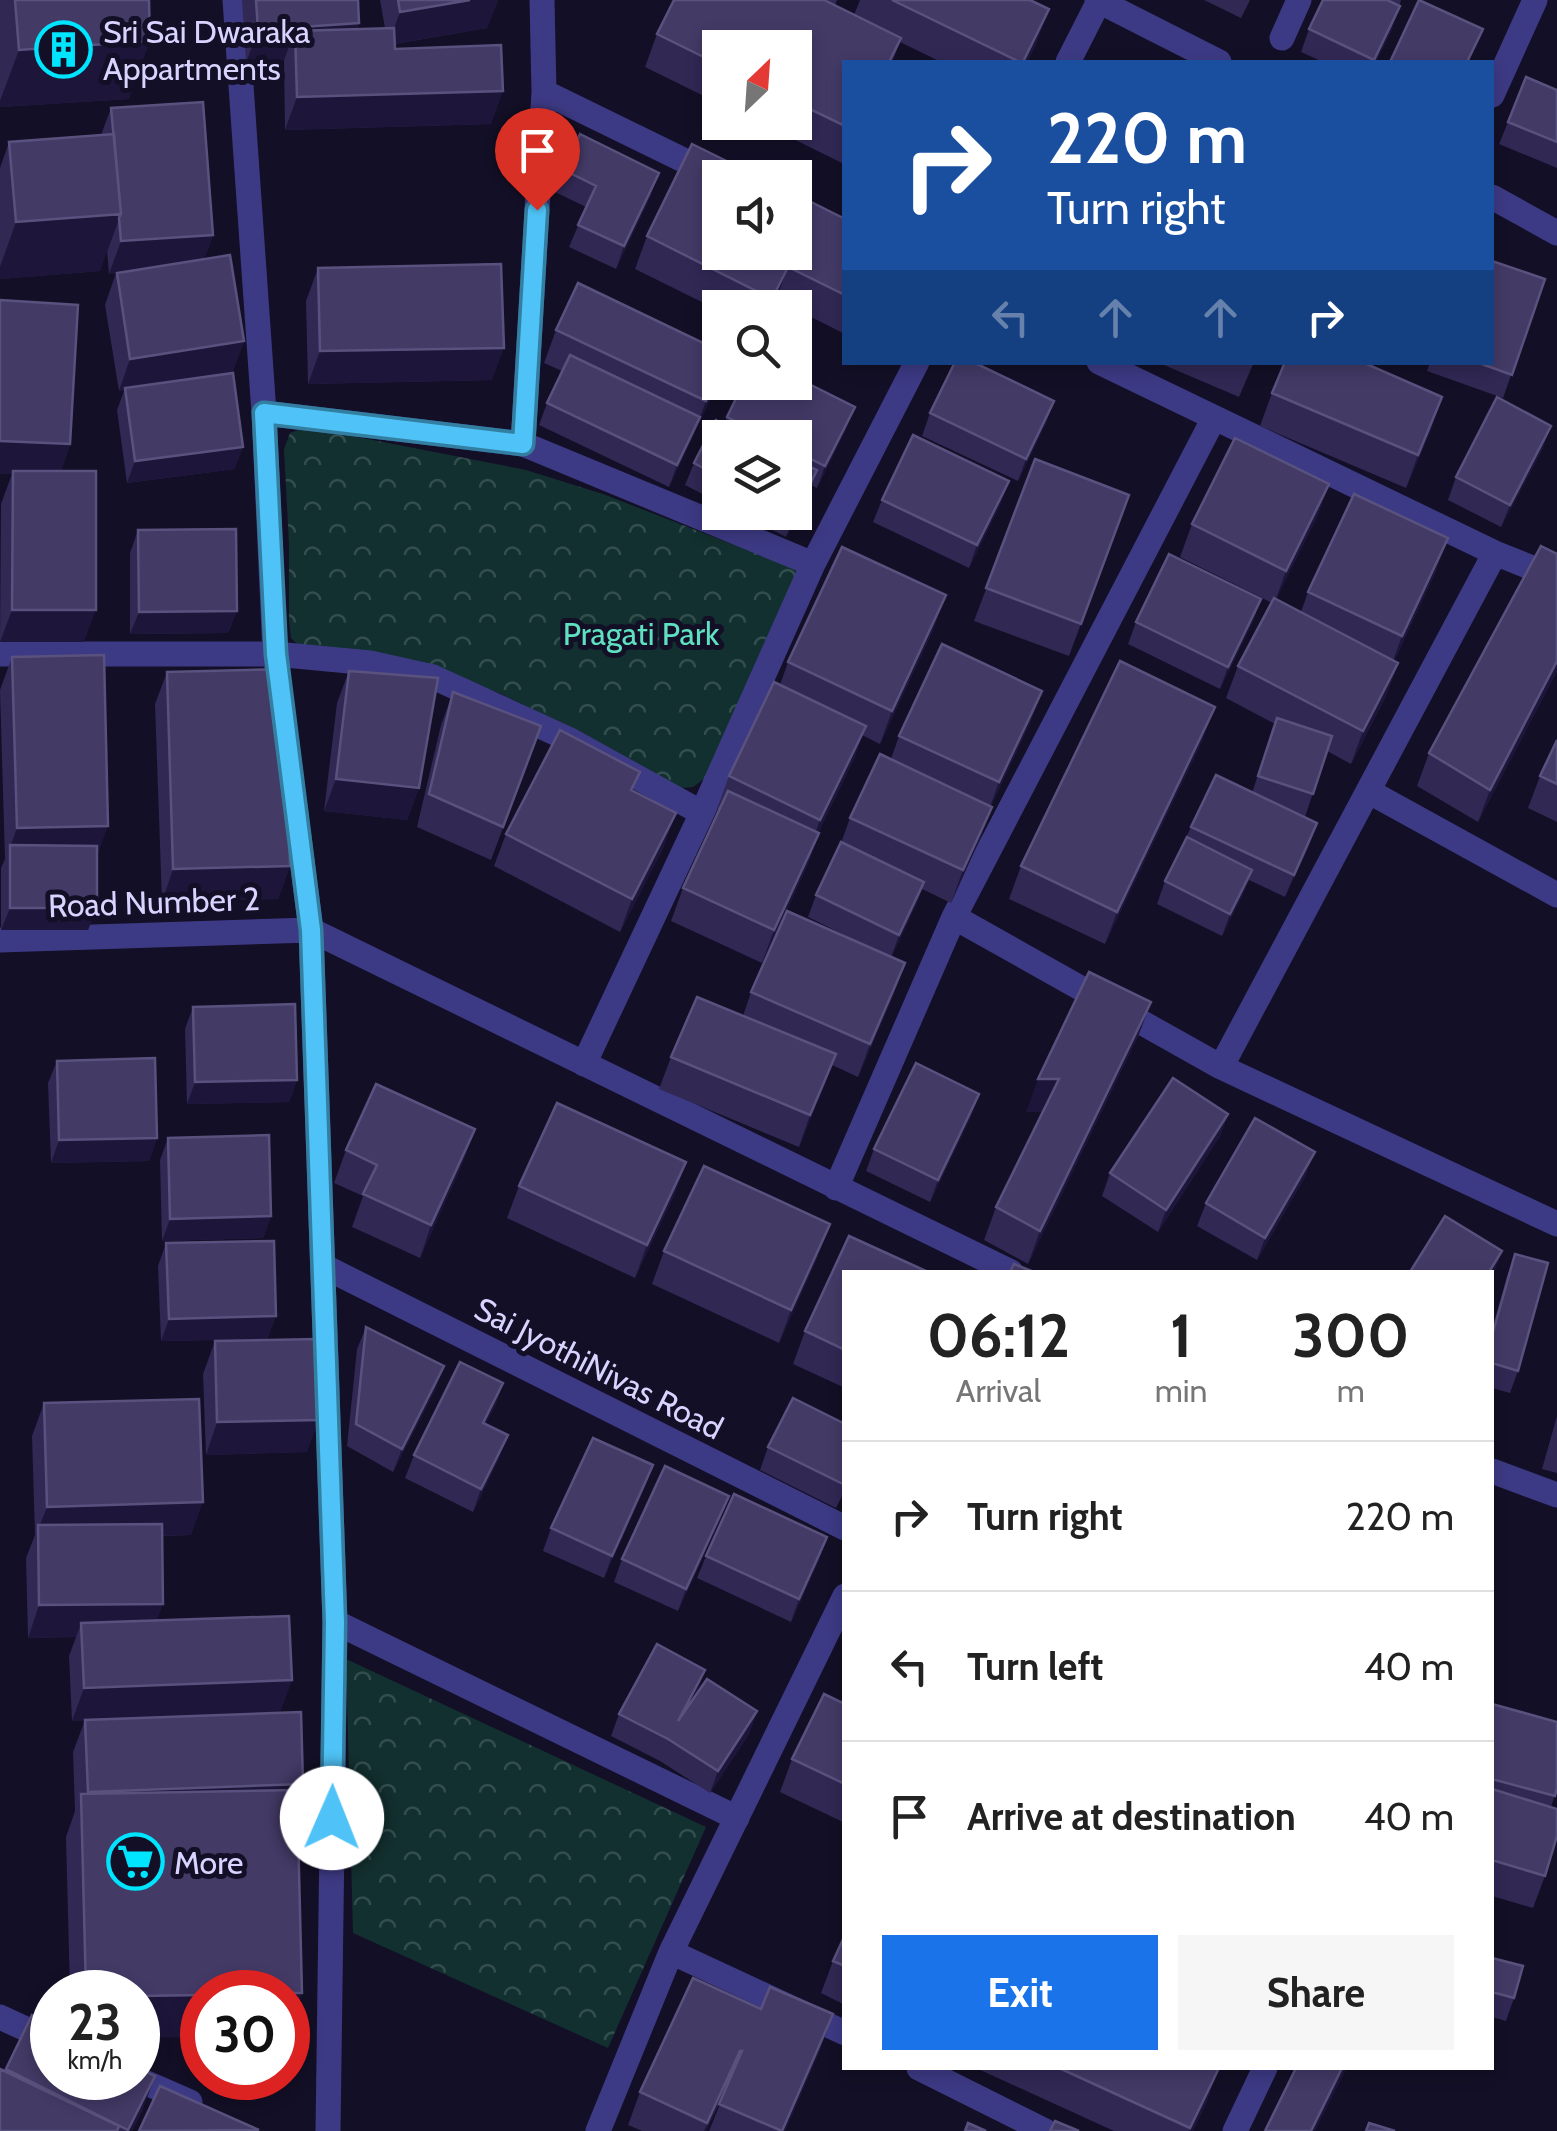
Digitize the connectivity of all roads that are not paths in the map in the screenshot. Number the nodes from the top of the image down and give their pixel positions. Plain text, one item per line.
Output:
1 (235, 0) edge
2 (542, 0) edge
3 (1098, 0) edge
4 (1300, 0) edge
5 (1535, 0) edge
6 (1282, 38) dead end
7 (1069, 60) edge
8 (1215, 60) edge
9 (1494, 91) edge
10 (544, 92) junction
11 (702, 169) edge
12 (1494, 198) edge
13 (1557, 233) edge
14 (915, 365) edge
15 (1104, 365) edge
16 (264, 413) junction
17 (1214, 418) junction
18 (523, 444) junction
19 (1495, 553) junction
20 (813, 564) junction
21 (1557, 578) edge
22 (0, 654) edge
23 (276, 654) junction
24 (1368, 792) junction
25 (702, 813) junction
26 (1557, 895) edge
27 (954, 917) junction
28 (311, 930) junction
29 (0, 940) edge
30 (584, 1064) junction
31 (1221, 1067) junction
32 (836, 1188) junction
33 (1557, 1224) edge
34 (323, 1266) junction
35 (1004, 1270) edge
36 (1494, 1473) edge
37 (1557, 1494) edge
38 (842, 1526) edge
39 (842, 1602) edge
40 (335, 1622) junction
41 (737, 1818) junction
42 (672, 1952) junction
43 (0, 2017) edge
44 (30, 2031) edge
45 (842, 2032) edge
46 (928, 2070) edge
47 (1264, 2070) edge
48 (160, 2089) edge
49 (204, 2108) edge
50 (328, 2131) edge
51 (598, 2131) edge
52 (1045, 2131) edge
53 (1235, 2131) edge

1 - 16 street
2 - 10 street
3 - 7 street
3 - 8 street
4 - 6 street
5 - 9 street
10 - 11 street
10 - 18 street
12 - 13 street
14 - 20 street
15 - 17 street
16 - 18 street
16 - 23 street
17 - 19 street
17 - 27 street
18 - 20 street
19 - 21 street
19 - 24 street
20 - 25 street
22 - 23 street
23 - 25 street
23 - 28 street
24 - 26 street
24 - 31 street
25 - 30 street
27 - 31 street
27 - 32 street
28 - 29 street, Road Number 2
28 - 30 street
28 - 34 street
30 - 32 street
31 - 33 street
32 - 35 street
34 - 38 street, Sai JyothiNivas Road
34 - 40 street
36 - 37 street
39 - 41 street
40 - 41 street
40 - 50 street
41 - 42 street
42 - 45 street
42 - 51 street
43 - 44 street
46 - 52 street
47 - 53 street
48 - 49 street

